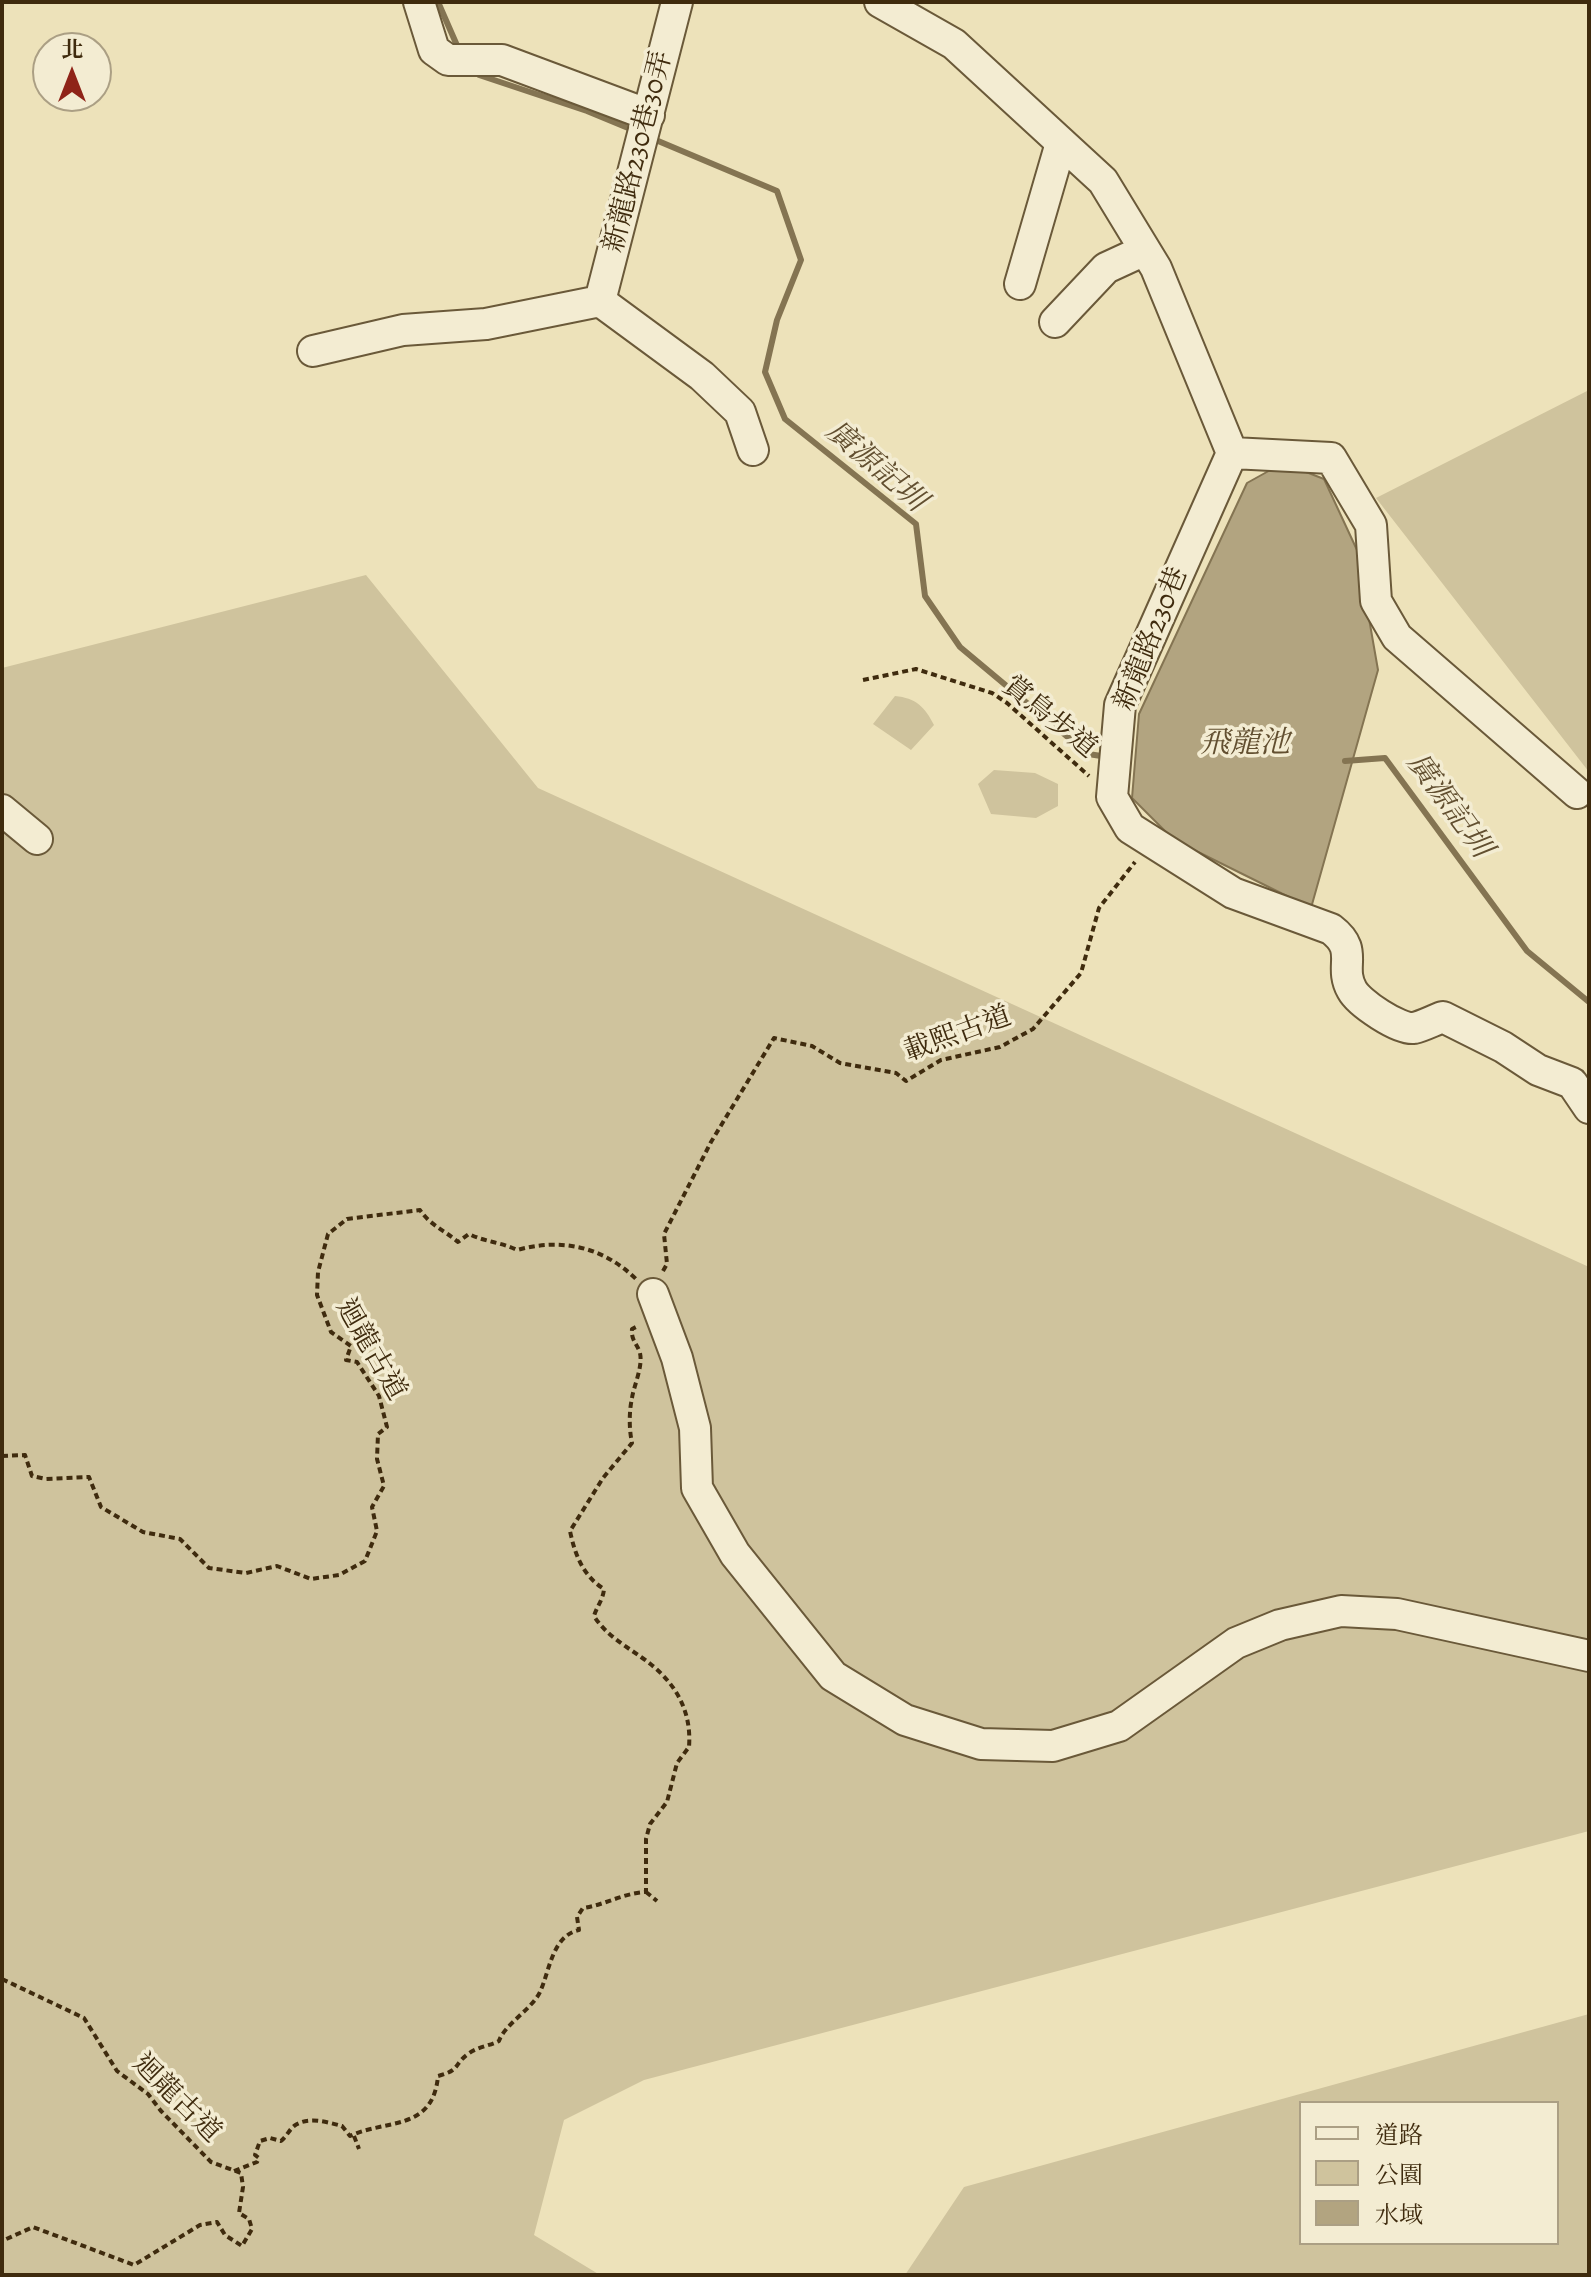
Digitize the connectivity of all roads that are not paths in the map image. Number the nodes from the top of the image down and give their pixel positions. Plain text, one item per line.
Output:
1 (419, 2) edge
2 (677, 2) edge
3 (880, 2) edge
4 (644, 131) junction
5 (1061, 143) junction
6 (1145, 250) junction
7 (1020, 284) dead end
8 (600, 301) junction
9 (1055, 322) dead end
10 (313, 351) dead end
11 (753, 450) dead end
12 (1232, 453) junction
13 (1577, 793) dead end
14 (2, 810) edge
15 (37, 839) dead end
16 (1589, 1108) edge
17 (653, 1294) road end
18 (1589, 1656) edge

1 - 4 lane
2 - 4 lane, 新龍路230巷30弄
3 - 5 lane
4 - 8 lane, 新龍路230巷30弄
5 - 6 lane
5 - 7 lane
6 - 9 lane
6 - 12 lane
8 - 10 lane
8 - 11 lane
12 - 13 lane
12 - 16 lane, 新龍路230巷
14 - 15 lane
17 - 18 lane

